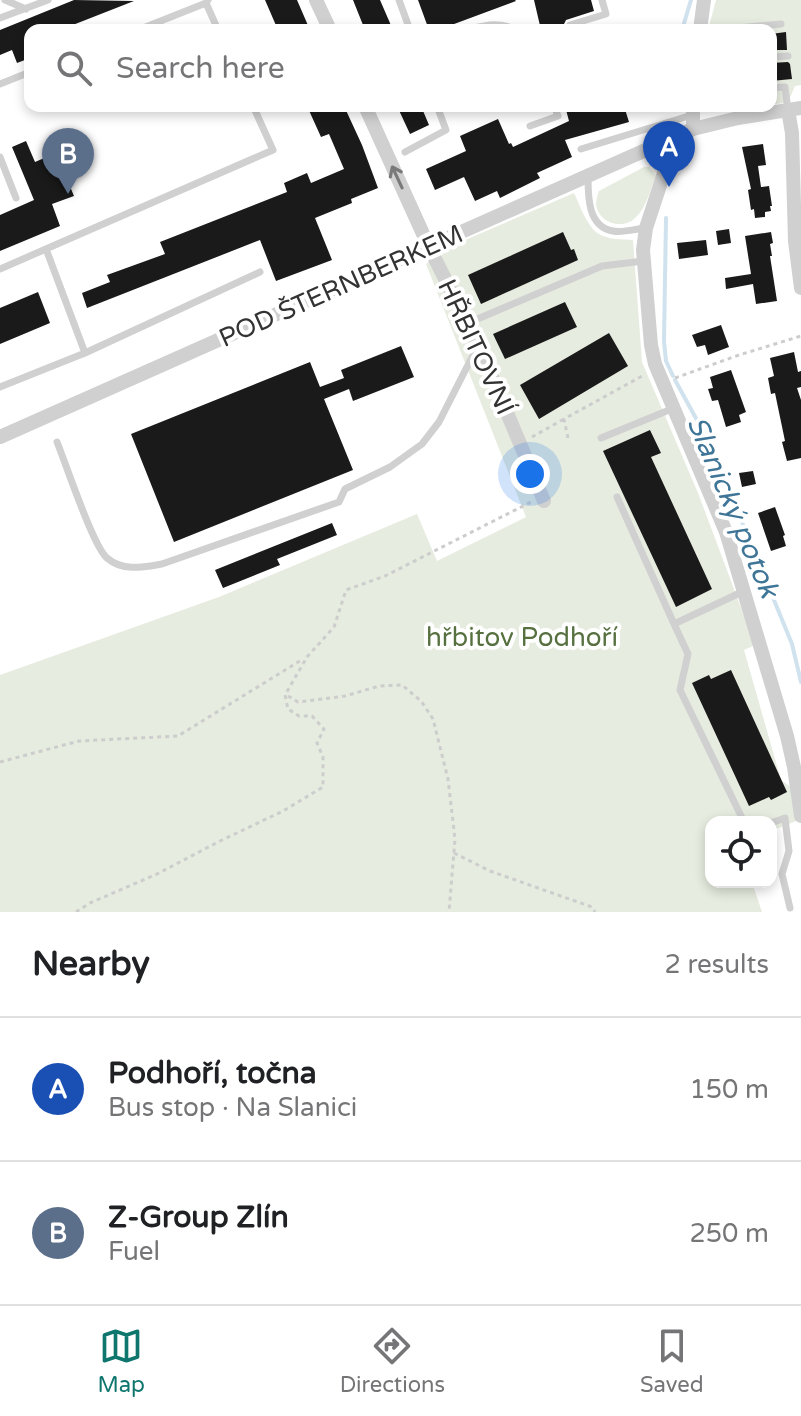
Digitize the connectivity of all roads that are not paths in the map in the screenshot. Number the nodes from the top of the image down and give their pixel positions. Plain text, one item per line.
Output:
1 (5, 0) edge
2 (48, 0) edge
3 (316, 0) edge
4 (399, 0) edge
5 (602, 0) edge
6 (704, 0) edge
7 (207, 2) edge
8 (26, 9) junction
9 (0, 18) edge
10 (153, 24) edge
11 (216, 24) edge
12 (327, 24) edge
13 (408, 24) edge
14 (573, 24) edge
15 (701, 24) edge
16 (777, 24) edge
17 (781, 24) dead end
18 (788, 56) dead end
19 (777, 57) edge
20 (24, 74) edge
21 (0, 84) edge
22 (777, 88) edge
23 (794, 109) edge
24 (256, 112) edge
25 (368, 112) edge
26 (439, 112) edge
27 (556, 112) edge
28 (775, 112) edge
29 (686, 125) edge
30 (530, 126) dead end
31 (581, 149) dead end
32 (405, 152) dead end
33 (0, 157) edge
34 (588, 177) junction
35 (16, 198) dead end
36 (646, 228) junction
37 (429, 247) junction
38 (46, 249) junction
39 (644, 261) junction
40 (0, 269) edge
41 (260, 272) dead end
42 (801, 288) edge
43 (468, 323) junction
44 (479, 346) junction
45 (85, 353) junction
46 (0, 387) edge
47 (674, 408) junction
48 (0, 437) edge
49 (601, 438) dead end
50 (57, 442) dead end
51 (617, 497) dead end
52 (543, 499) road end
53 (744, 591) junction
54 (674, 624) junction
55 (741, 816) edge
56 (801, 816) edge
57 (777, 821) edge
58 (790, 908) dead end

1 - 8 lane
2 - 8 lane
3 - 12 street
4 - 13 lane
5 - 14 lane
6 - 15 street
7 - 10 lane
7 - 11 lane
8 - 9 lane
16 - 17 lane
18 - 19 lane
20 - 21 lane
22 - 23 lane
23 - 42 street
24 - 38 lane
37 -> 25 street, HŘBITOVNÍ
26 - 32 lane
27 - 30 lane
28 - 29 street, POD ŠTERNBERKEM
29 - 31 lane
29 - 34 street, POD ŠTERNBERKEM
29 - 36 street
33 - 35 lane
34 - 36 lane
34 - 37 street, POD ŠTERNBERKEM
36 - 39 street
37 - 43 street, HŘBITOVNÍ
37 - 48 street, POD ŠTERNBERKEM
38 - 40 lane
38 - 45 lane
39 - 43 lane
39 - 47 street
41 - 45 lane
43 - 44 street, HŘBITOVNÍ
44 - 50 lane
44 - 52 street, HŘBITOVNÍ
45 - 46 lane
47 - 49 lane
47 - 53 street
51 - 54 lane
53 - 54 lane
53 - 56 street
54 - 55 lane
57 - 58 lane

